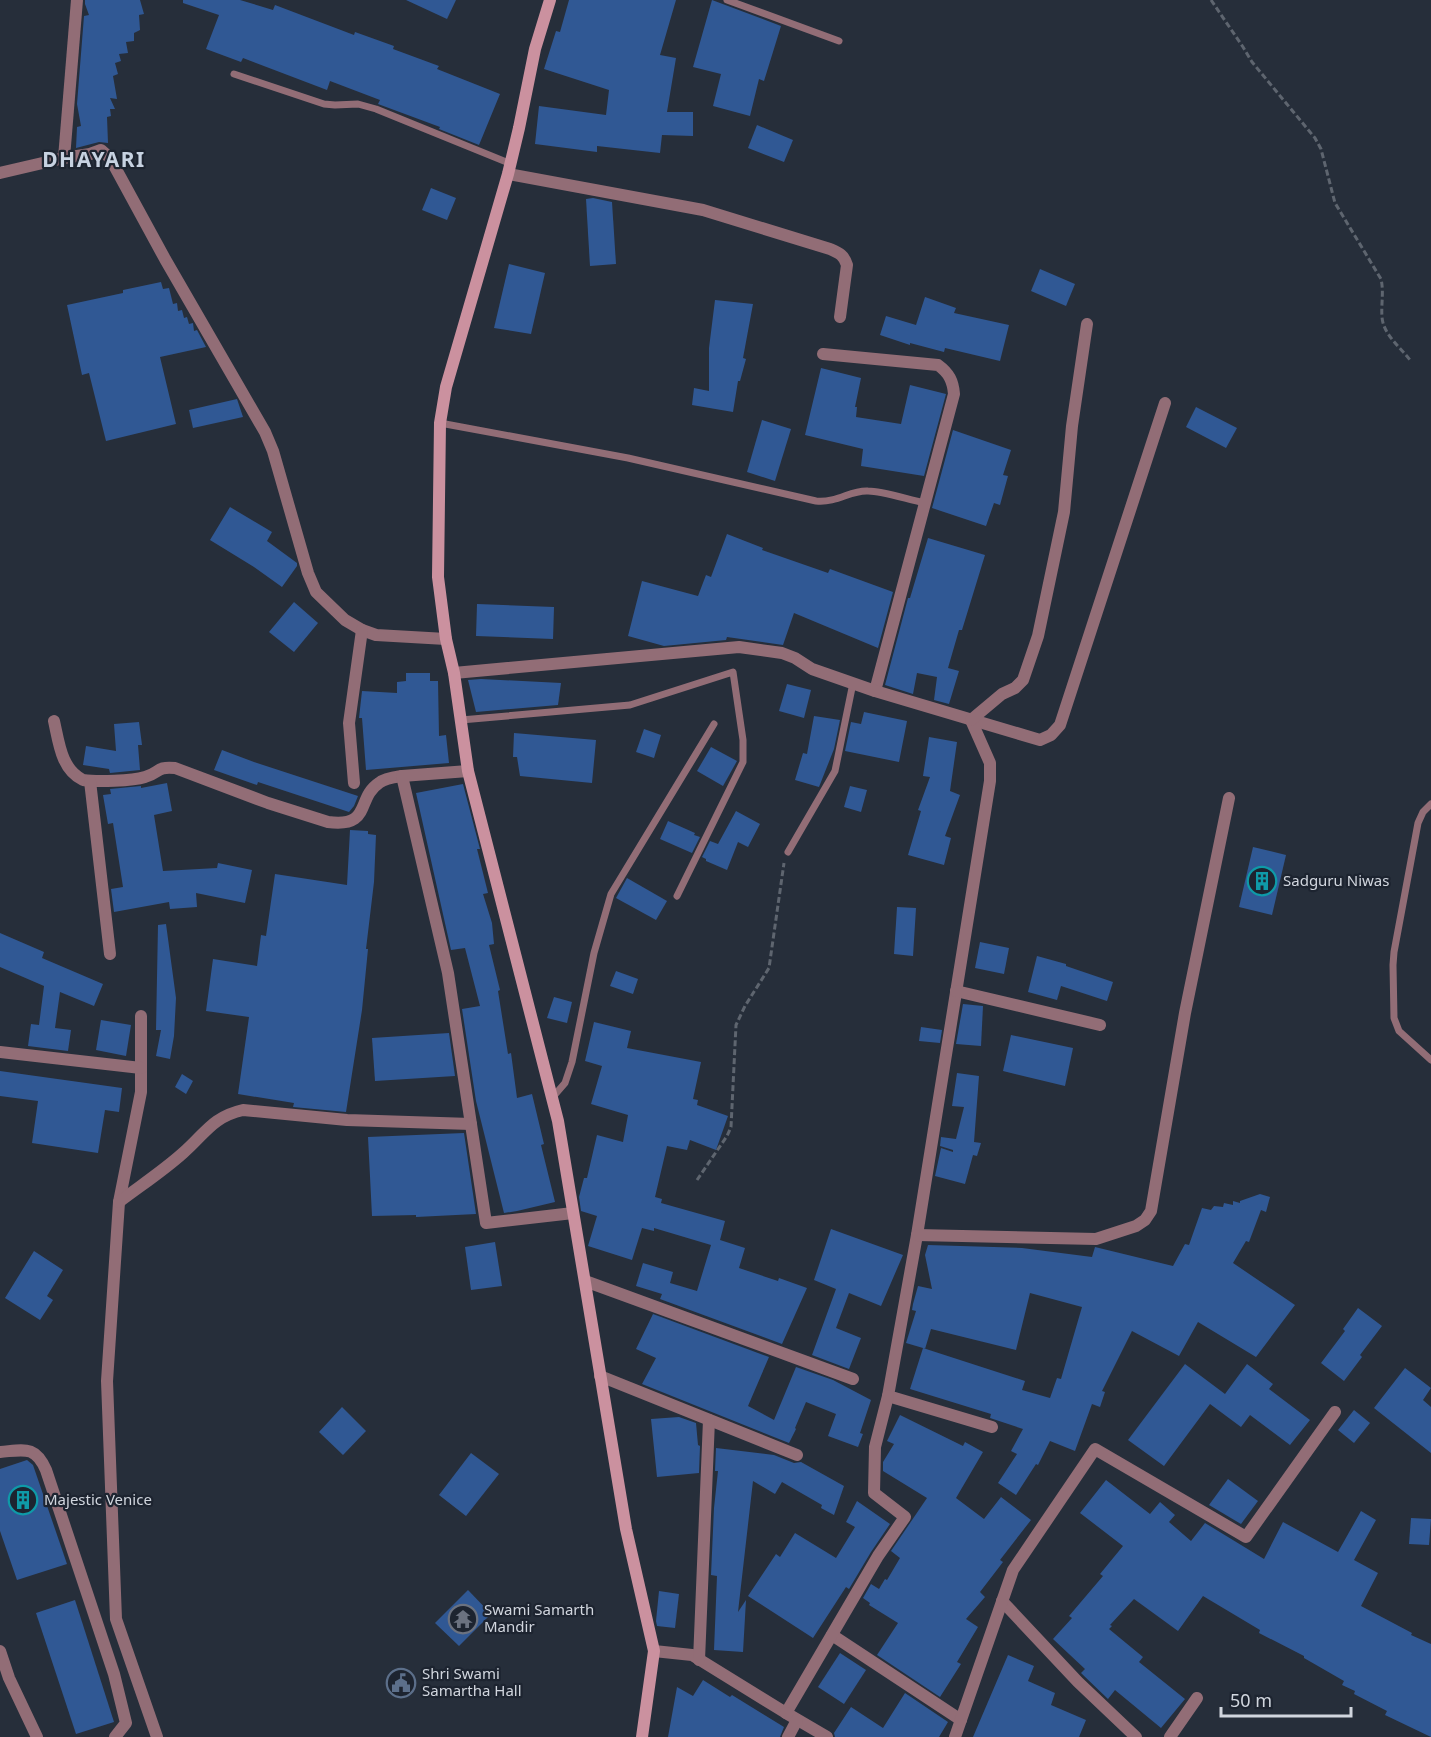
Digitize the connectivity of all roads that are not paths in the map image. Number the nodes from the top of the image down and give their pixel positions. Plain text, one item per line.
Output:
1 (77, 0) edge
2 (550, 0) edge
3 (727, 0) edge
4 (839, 40) dead end
5 (234, 74) dead end
6 (64, 158) junction
7 (508, 169) junction
8 (0, 173) edge
9 (840, 316) dead end
10 (1087, 324) dead end
11 (823, 354) dead end
12 (1165, 403) dead end
13 (440, 423) junction
14 (925, 503) junction
15 (362, 630) junction
16 (446, 639) junction
17 (454, 673) junction
18 (853, 683) junction
19 (875, 691) junction
20 (460, 720) junction
21 (971, 720) junction
22 (54, 721) dead end
23 (714, 724) dead end
24 (468, 771) junction
25 (402, 776) junction
26 (90, 781) junction
27 (354, 783) dead end
28 (1229, 798) dead end
29 (1431, 804) edge
30 (788, 852) road end
31 (677, 896) dead end
32 (110, 954) dead end
33 (956, 991) junction
34 (141, 1016) dead end
35 (1100, 1025) dead end
36 (0, 1052) edge
37 (1431, 1060) edge
38 (141, 1068) junction
39 (552, 1098) junction
40 (471, 1124) junction
41 (119, 1202) junction
42 (573, 1213) junction
43 (917, 1235) junction
44 (585, 1281) junction
45 (600, 1376) junction
46 (853, 1379) dead end
47 (888, 1396) junction
48 (1335, 1412) dead end
49 (709, 1420) junction
50 (992, 1427) dead end
51 (0, 1452) edge
52 (797, 1455) dead end
53 (1002, 1601) junction
54 (832, 1635) junction
55 (0, 1651) edge
56 (654, 1651) junction
57 (699, 1660) junction
58 (1197, 1698) dead end
59 (786, 1713) junction
60 (797, 1720) junction
61 (961, 1720) junction
62 (37, 1737) edge
63 (115, 1737) edge
64 (157, 1737) edge
65 (642, 1737) edge
66 (788, 1737) edge
67 (827, 1737) edge
68 (955, 1737) edge
69 (1136, 1737) edge
70 (1170, 1737) edge

1 - 6 street
2 - 7 street
3 - 4 lane
5 - 7 lane
6 - 8 street
6 - 15 street
7 - 9 street
7 - 13 street
10 - 21 street
11 - 14 street
12 - 21 street
13 - 14 lane
13 - 16 street
14 - 19 street
15 - 16 street
15 - 27 street
16 - 17 street
17 - 18 street
17 - 20 street
18 - 19 street
18 - 30 lane
19 - 21 street
20 - 24 street
20 - 31 lane
21 - 33 street
22 - 26 street
23 - 39 lane
24 - 25 street
24 - 39 street
25 - 26 street
25 - 40 street
26 - 32 street
28 - 43 street
29 - 37 lane
33 - 35 street
33 - 43 street
34 - 38 street
36 - 38 street
38 - 41 street
39 - 42 street
40 - 41 street
40 - 42 street
41 - 64 street
42 - 44 street
43 - 47 street
44 - 45 street
44 - 46 street
45 - 49 street
45 - 56 street
47 - 50 street
47 - 54 street
48 - 53 street
49 - 52 street
49 - 57 street
51 - 63 street
53 - 61 street
53 - 69 street
54 - 59 street
54 - 61 street
55 - 62 street
56 - 57 street
56 - 65 street
57 - 59 street
58 - 70 street
59 - 60 street
60 - 66 street
60 - 67 street
61 - 68 street

